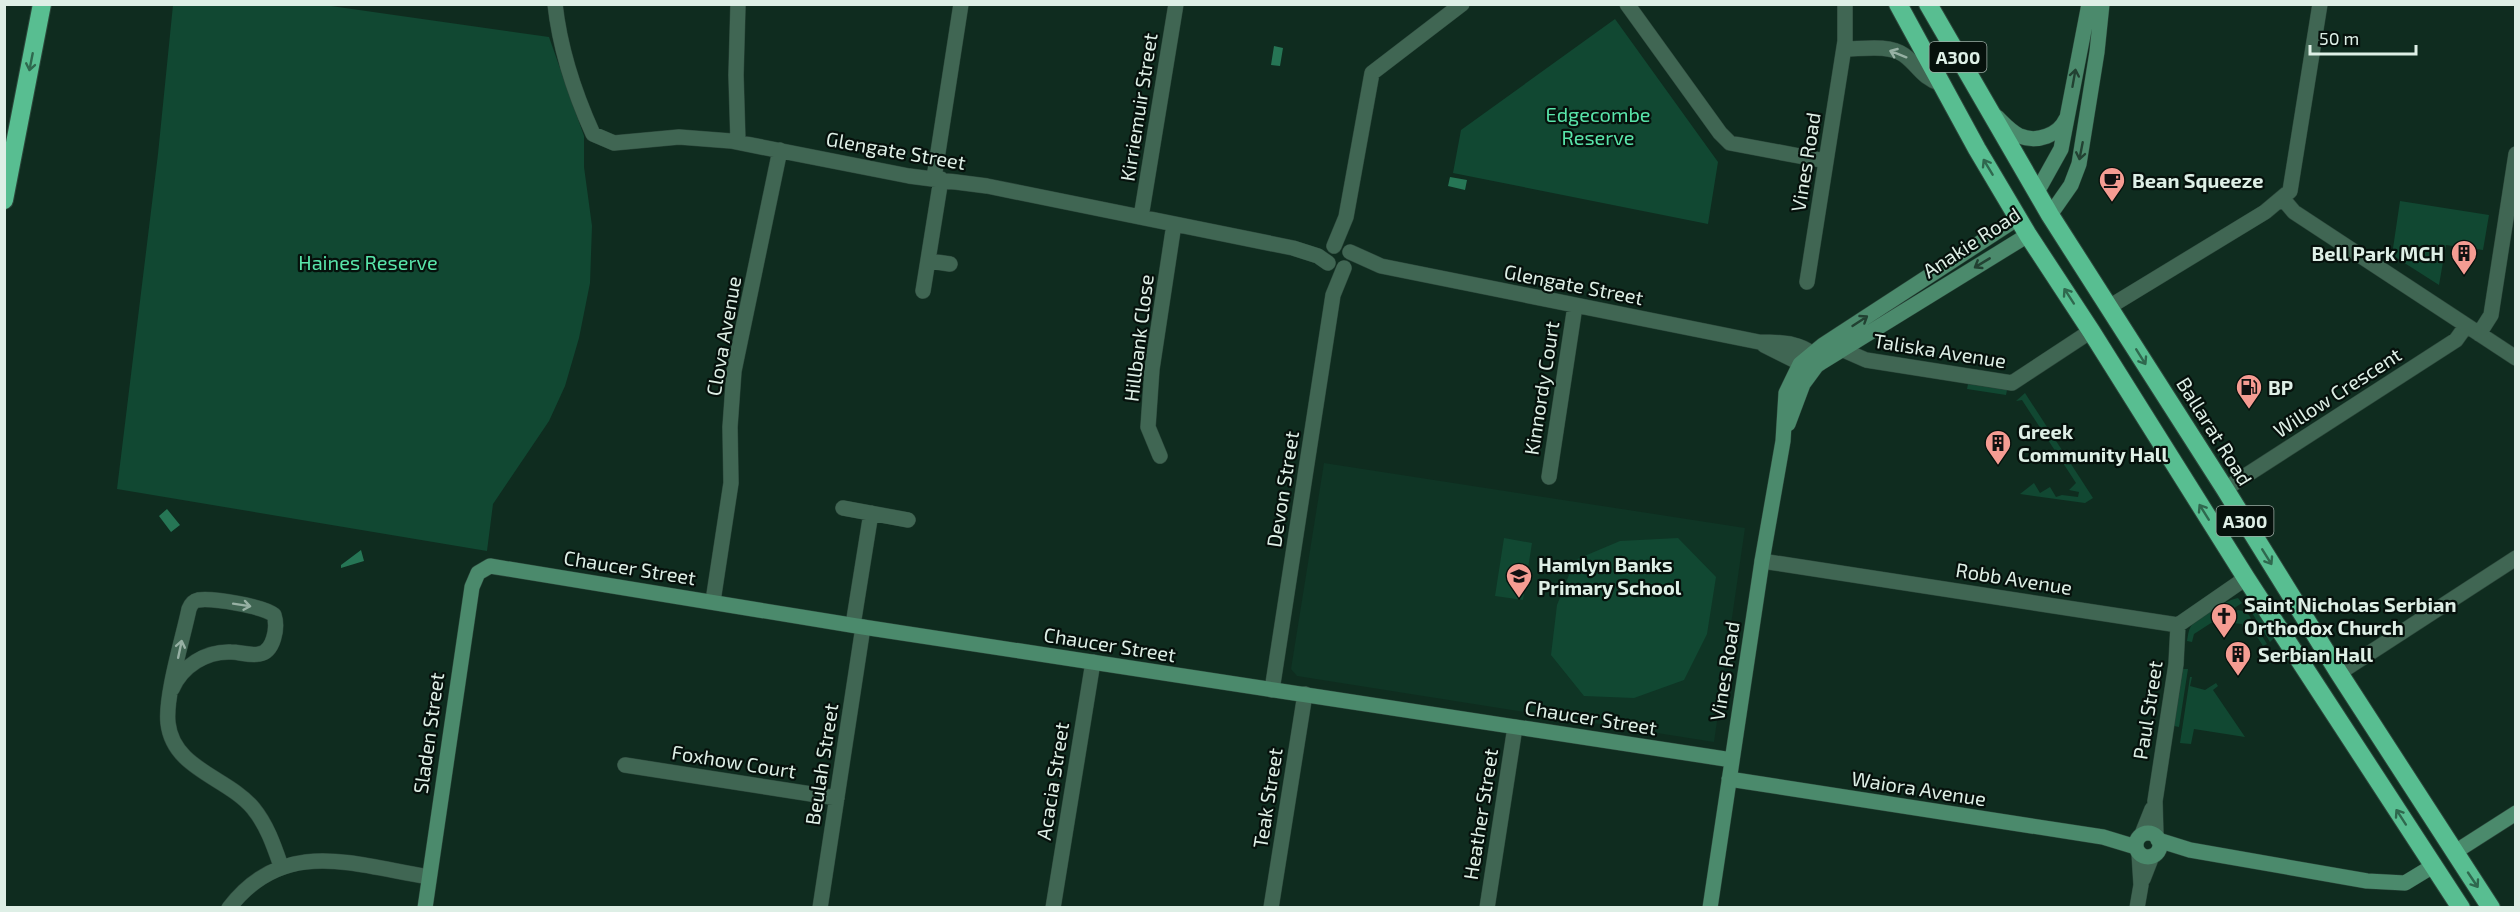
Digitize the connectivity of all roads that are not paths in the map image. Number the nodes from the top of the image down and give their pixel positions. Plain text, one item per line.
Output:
1 (42, 4) edge
2 (555, 4) edge
3 (738, 4) edge
4 (961, 4) edge
5 (1176, 4) edge
6 (1462, 4) edge
7 (1627, 4) edge
8 (1898, 4) edge
9 (1928, 4) edge
10 (2089, 4) edge
11 (2102, 4) edge
12 (2320, 4) edge
13 (1846, 7) edge
14 (1844, 49) junction
15 (1941, 84) junction
16 (1988, 110) junction
17 (2067, 118) junction
18 (738, 142) junction
19 (780, 150) junction
20 (2516, 154) edge
21 (1826, 161) junction
22 (938, 179) junction
23 (2037, 192) junction
24 (2283, 199) junction
25 (4, 200) edge
26 (2050, 215) junction
27 (1141, 217) junction
28 (2018, 218) junction
29 (1174, 224) junction
30 (2028, 235) junction
31 (1339, 257) junction
32 (930, 261) junction
33 (950, 264) dead end
34 (1807, 282) dead end
35 (923, 291) dead end
36 (1575, 306) junction
37 (2109, 307) junction
38 (2473, 330) junction
39 (2091, 331) junction
40 (1841, 349) junction
41 (2516, 358) edge
42 (1811, 363) junction
43 (1160, 456) dead end
44 (1549, 477) dead end
45 (2225, 489) junction
46 (843, 508) dead end
47 (871, 513) junction
48 (908, 520) dead end
49 (2516, 558) edge
50 (1762, 561) junction
51 (483, 568) joint
52 (2246, 578) junction
53 (713, 601) junction
54 (2178, 625) junction
55 (858, 626) junction
56 (1093, 662) junction
57 (2339, 673) junction
58 (172, 689) junction
59 (1272, 690) junction
60 (1305, 694) junction
61 (1515, 727) junction
62 (1732, 760) junction
63 (625, 765) dead end
64 (1729, 779) junction
65 (837, 798) junction
66 (2516, 813) edge
67 (2147, 845) junction
68 (2455, 852) junction
69 (281, 866) junction
70 (2433, 866) junction
71 (429, 877) junction
72 (229, 908) edge
73 (425, 908) edge
74 (820, 908) edge
75 (1053, 908) edge
76 (1271, 908) edge
77 (1487, 908) edge
78 (1710, 908) edge
79 (2137, 908) edge
80 (2461, 908) edge
81 (2491, 908) edge

1 -> 25 highway
2 - 18 street, Glengate Street
3 - 18 street
4 - 22 street
5 - 27 street, Kirriemuir Street
6 - 31 street, Devon Street
7 - 21 street
8 - 15 highway, A300
9 - 16 highway, Ballarat Road / A300
17 -> 10 street, Anakie Road
11 -> 26 street, Anakie Road
12 - 24 street
13 - 14 street, Vines Road
15 -> 14 street
14 - 21 street, Vines Road
28 -> 15 highway, A300
16 - 17 street
16 - 23 highway, Ballarat Road / A300
17 - 23 street, Anakie Road
18 - 19 street, Glengate Street
19 - 22 street, Glengate Street
19 - 53 street, Clova Avenue
20 - 38 street, Willow Crescent
21 - 34 street, Vines Road
22 - 27 street, Glengate Street
22 - 32 street
23 - 26 highway, Ballarat Road / A300
23 - 28 highway, Anakie Road
24 - 37 street
24 - 38 street
26 - 30 highway, Anakie Road
26 - 37 highway, Ballarat Road / A300
27 - 29 street, Glengate Street
28 - 30 highway, A300
42 -> 28 street, Anakie Road
29 - 31 street, Glengate Street
29 - 43 street, Hillbank Close
39 -> 30 highway, A300
30 -> 40 street, Anakie Road
31 - 36 street, Glengate Street
31 - 59 street, Devon Street
32 - 33 street
32 - 35 street
36 - 42 street, Glengate Street
36 - 44 street, Kinnordy Court
37 -> 45 highway, Ballarat Road / A300
38 - 41 street
38 - 45 street, Willow Crescent
39 - 40 street, Taliska Avenue
52 -> 39 highway, A300
40 - 42 street, Anakie Road
42 - 50 street, Vines Road
45 -> 57 highway, Ballarat Road / A300
46 - 47 street
47 - 48 street
47 - 55 street, Beulah Street
49 - 57 street
50 - 54 street, Robb Avenue
50 - 62 street, Vines Road
51 - 53 street, Chaucer Street
51 - 71 street, Sladen Street
52 - 54 street
70 -> 52 highway, A300
53 - 55 street, Chaucer Street
54 - 67 street, Paul Street
55 - 56 street, Chaucer Street
55 - 65 street, Beulah Street
56 - 59 street, Chaucer Street
56 - 75 street, Acacia Street
57 - 68 highway, Ballarat Road / A300
58 -> 58 street
58 - 69 street
59 - 60 street, Chaucer Street
60 - 61 street, Chaucer Street
60 - 76 street, Teak Street
61 - 62 street, Chaucer Street
61 - 77 street, Heather Street
62 - 64 street, Vines Road
63 - 65 street, Foxhow Court
64 - 67 street, Waiora Avenue
64 - 78 street, Vines Road
65 - 74 street, Beulah Street
66 - 68 street
67 - 70 street, Waiora Avenue
67 - 79 street, Paul Street
68 - 70 highway
68 -> 81 highway, Ballarat Road / A300
69 - 71 street
69 - 72 street
70 - 80 highway, A300
71 - 73 street, Sladen Street

